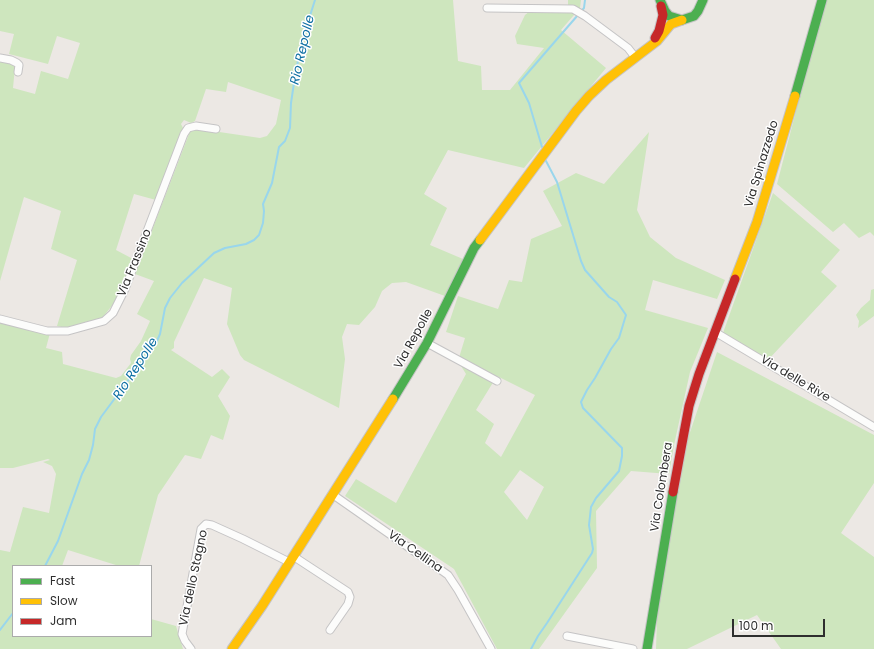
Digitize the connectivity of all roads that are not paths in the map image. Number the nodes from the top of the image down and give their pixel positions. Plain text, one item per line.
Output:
1 (660, 0) edge
2 (822, 0) edge
3 (704, 2) edge
4 (487, 8) dead end
5 (682, 20) junction
6 (652, 46) junction
7 (635, 57) junction
8 (0, 58) edge
9 (18, 72) dead end
10 (216, 129) dead end
11 (0, 319) edge
12 (715, 332) junction
13 (427, 343) junction
14 (497, 381) dead end
15 (874, 427) edge
16 (332, 494) junction
17 (291, 559) junction
18 (330, 630) dead end
19 (567, 636) dead end
20 (191, 649) edge
21 (232, 649) edge
22 (491, 649) edge
23 (634, 649) edge
24 (647, 649) edge

1 - 5 street
1 - 6 street
2 - 12 street, Via Spinazzedo
3 - 5 street, Via Repolle
4 - 7 street
5 - 6 street, Via Repolle
6 - 7 street, Via Repolle
7 - 13 street, Via Repolle
8 - 9 street
10 - 11 street, Via Frassino
12 - 15 street, Via delle Rive
12 - 24 street, Via Colombera
13 - 14 street
13 - 16 street, Via Repolle
16 - 17 street, Via Repolle
16 - 22 street, Via Cellina
17 - 18 street
17 - 20 street, Via dello Stagno
17 - 21 street, Via Repolle
19 - 23 street

